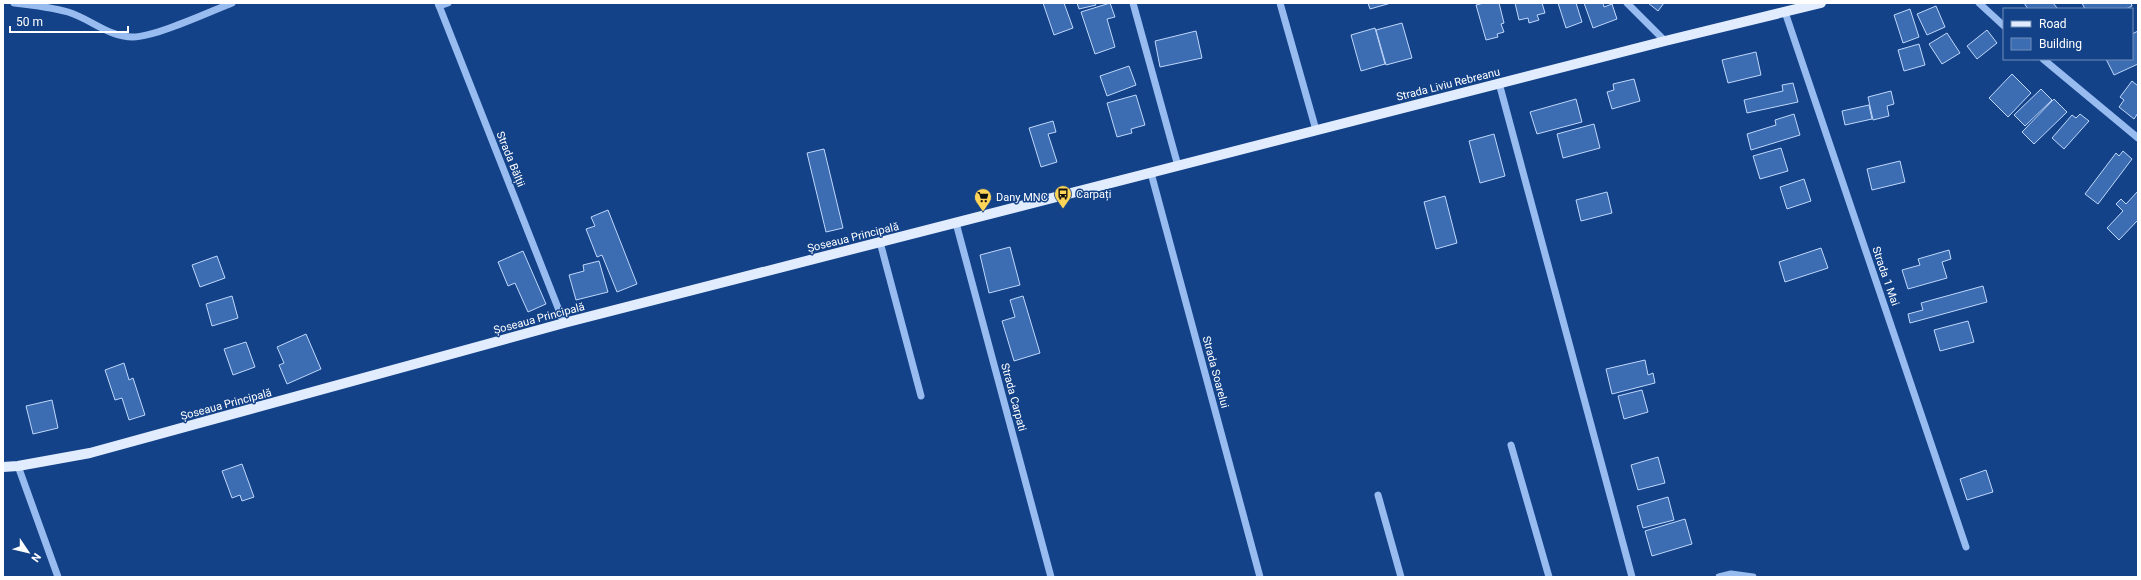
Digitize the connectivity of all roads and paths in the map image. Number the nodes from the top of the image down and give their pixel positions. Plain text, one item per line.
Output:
1 (14, 3) edge
2 (232, 3) edge
3 (448, 3) edge
4 (1133, 3) edge
5 (1280, 3) edge
6 (1627, 3) edge
7 (1821, 3) edge
8 (1979, 3) edge
9 (439, 4) edge
10 (1785, 12) junction
11 (2003, 25) edge
12 (1665, 41) junction
13 (2044, 60) edge
14 (1498, 83) junction
15 (1316, 130) junction
16 (2138, 138) edge
17 (1178, 166) junction
18 (1151, 173) junction
19 (1081, 191) joint
20 (956, 223) junction
21 (880, 242) junction
22 (564, 323) junction
23 (921, 396) dead end
24 (1511, 445) dead end
25 (3, 466) edge
26 (18, 466) junction
27 (1378, 495) dead end
28 (1966, 547) dead end
29 (58, 577) edge
30 (1051, 577) edge
31 (1260, 577) edge
32 (1401, 577) edge
33 (1548, 577) edge
34 (1632, 577) edge
35 (1719, 577) edge
36 (1753, 577) edge

1 - 2 street
3 - 9 street
4 - 17 street
5 - 15 street
6 - 12 street
7 - 10 main road, Strada Liviu Rebreanu
8 - 11 street
9 - 22 street, Strada Bălții
10 - 12 main road, Strada Liviu Rebreanu
10 - 28 street, Strada 1 Mai
12 - 14 main road, Strada Liviu Rebreanu
13 - 16 street
14 - 15 main road, Strada Liviu Rebreanu
14 - 34 street
15 - 17 main road, Strada Liviu Rebreanu
17 - 18 main road, Strada Liviu Rebreanu
18 - 19 main road, Strada Liviu Rebreanu
18 - 31 street, Strada Soarelui
19 - 20 main road, Șoseaua Principală
20 - 21 main road, Șoseaua Principală
20 - 30 street, Strada Carpati
21 - 22 main road, Șoseaua Principală
21 - 23 street
22 - 26 main road, Șoseaua Principală
24 - 33 street
25 - 26 main road, Șoseaua Principală
26 - 29 street
27 - 32 street
35 - 36 street

